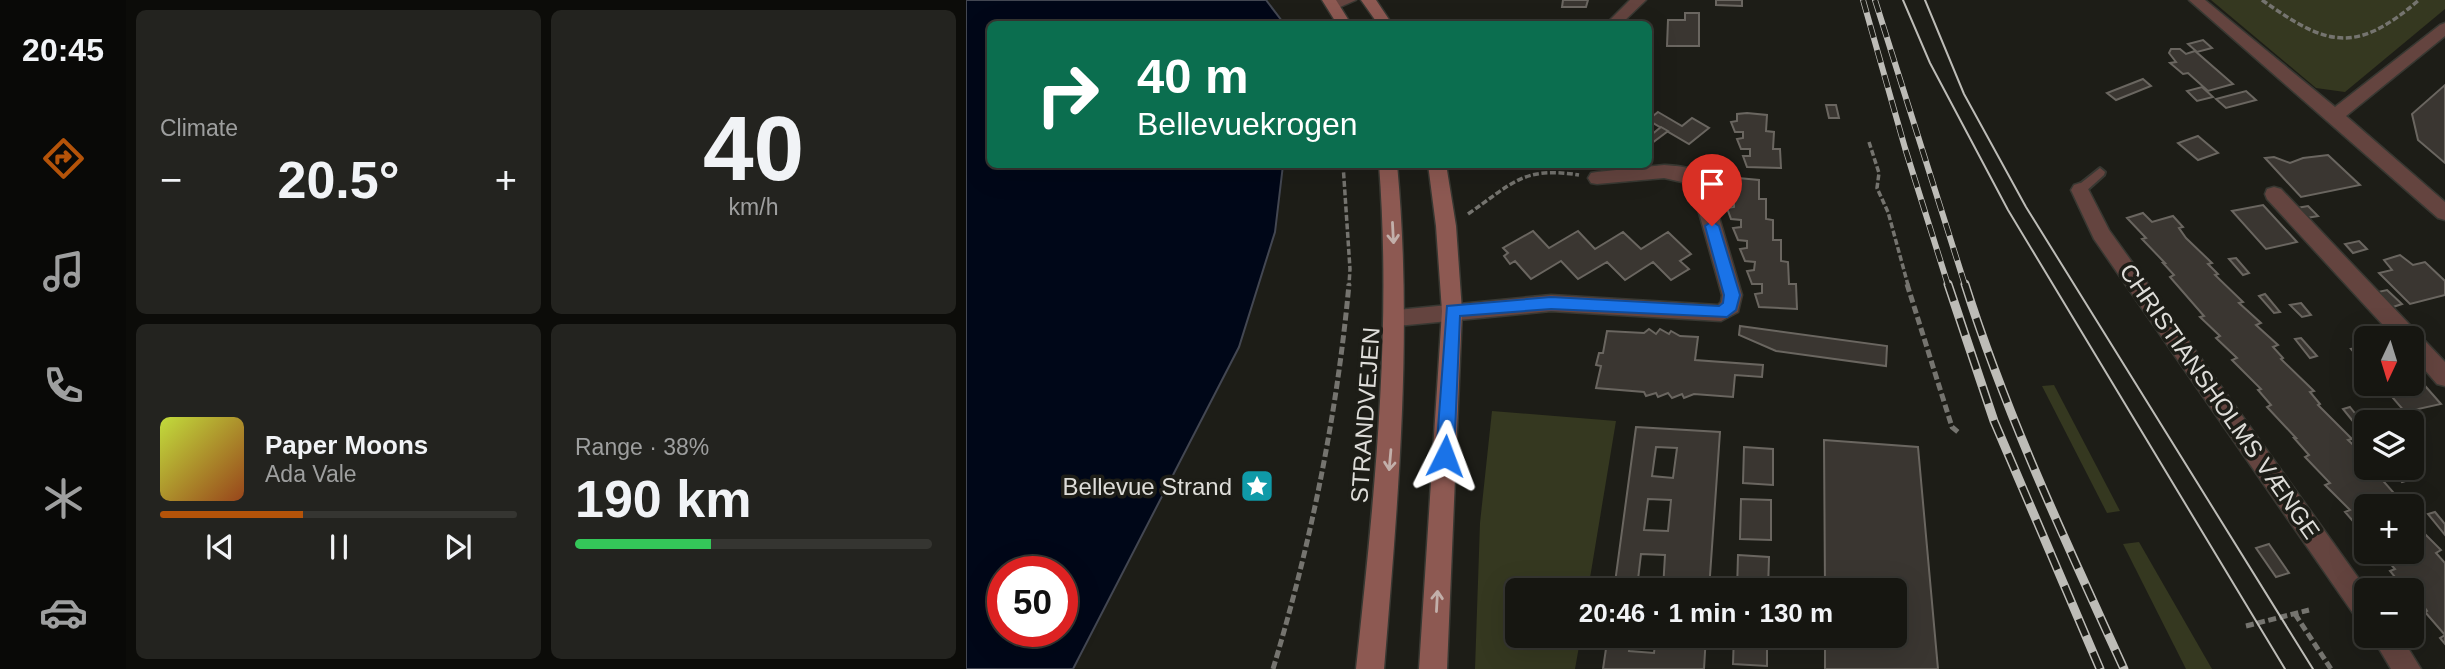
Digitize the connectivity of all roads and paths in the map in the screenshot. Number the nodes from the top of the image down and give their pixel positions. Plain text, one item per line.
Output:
1 (1349, 0) edge
2 (1368, 0) edge
3 (1639, 0) edge
4 (2196, 0) edge
5 (2262, 0) edge
6 (2419, 0) edge
7 (1331, 2) edge
8 (1342, 21) edge
9 (1382, 21) edge
10 (1617, 21) edge
11 (2445, 28) edge
12 (2335, 116) junction
13 (1869, 142) dead end
14 (1343, 168) edge
15 (1388, 168) edge
16 (1438, 168) edge
17 (2100, 172) dead end
18 (1597, 178) joint
19 (2080, 190) joint
20 (2274, 194) dead end
21 (2445, 213) edge
22 (1446, 226) junction
23 (1452, 311) junction
24 (1398, 318) junction
25 (2398, 326) edge
26 (2424, 354) edge
27 (2445, 377) edge
28 (1958, 432) dead end
29 (2354, 593) edge
30 (2309, 610) dead end
31 (2295, 614) junction
32 (2246, 626) dead end
33 (2393, 648) edge
34 (1273, 669) edge
35 (1370, 669) edge
36 (1433, 669) edge
37 (2331, 669) edge
38 (2407, 669) edge

1 - 7 street
2 - 9 main road
3 - 10 street
4 - 12 street
5 - 6 path
7 - 8 main road
11 - 12 street
12 - 21 street
13 - 28 path
14 - 34 path
15 -> 24 main road, STRANDVEJEN
16 - 22 main road
17 - 19 lane
18 - 22 path
18 - 23 street
19 - 29 street, CHRISTIANSHOLMS VÆNGE
20 - 25 street
22 - 23 main road
23 - 24 street
36 -> 23 main road
24 -> 35 main road, STRANDVEJEN
26 - 27 street
30 - 31 path
31 - 32 path
31 - 37 path
33 - 38 street

